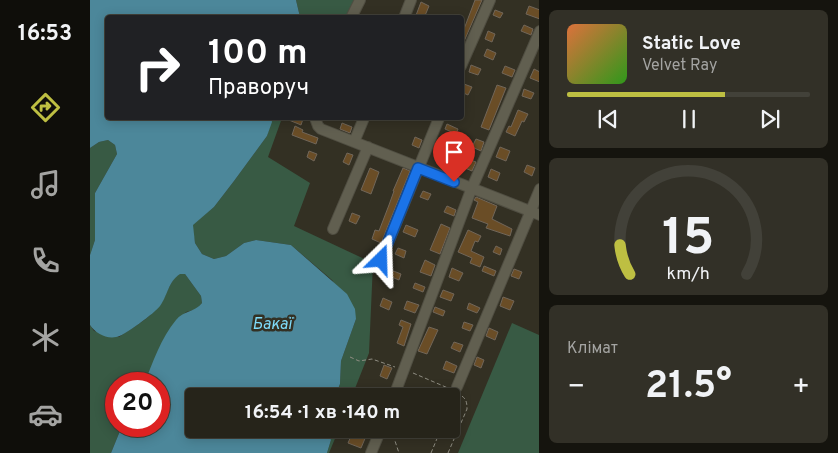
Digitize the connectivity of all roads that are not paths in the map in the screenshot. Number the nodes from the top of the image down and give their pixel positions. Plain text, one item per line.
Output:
1 (360, 0) edge
2 (411, 0) edge
3 (490, 0) edge
4 (352, 15) edge
5 (405, 15) edge
6 (539, 32) edge
7 (464, 59) edge
8 (316, 120) edge
9 (363, 120) edge
10 (438, 120) edge
11 (354, 142) junction
12 (368, 147) junction
13 (418, 168) junction
14 (539, 189) edge
15 (472, 190) junction
16 (534, 213) edge
17 (333, 229) dead end
18 (381, 260) dead end
19 (397, 388) edge
20 (453, 388) road end
21 (377, 438) edge
22 (371, 453) edge

1 - 4 lane
2 - 5 lane
3 - 7 lane
6 - 15 lane
8 - 11 lane
9 - 11 lane
10 - 13 lane
11 - 12 lane
12 - 13 lane
12 - 17 lane
13 - 15 lane
13 - 18 lane
14 - 16 lane
15 - 16 lane
15 - 19 lane
16 - 20 lane
21 - 22 lane

